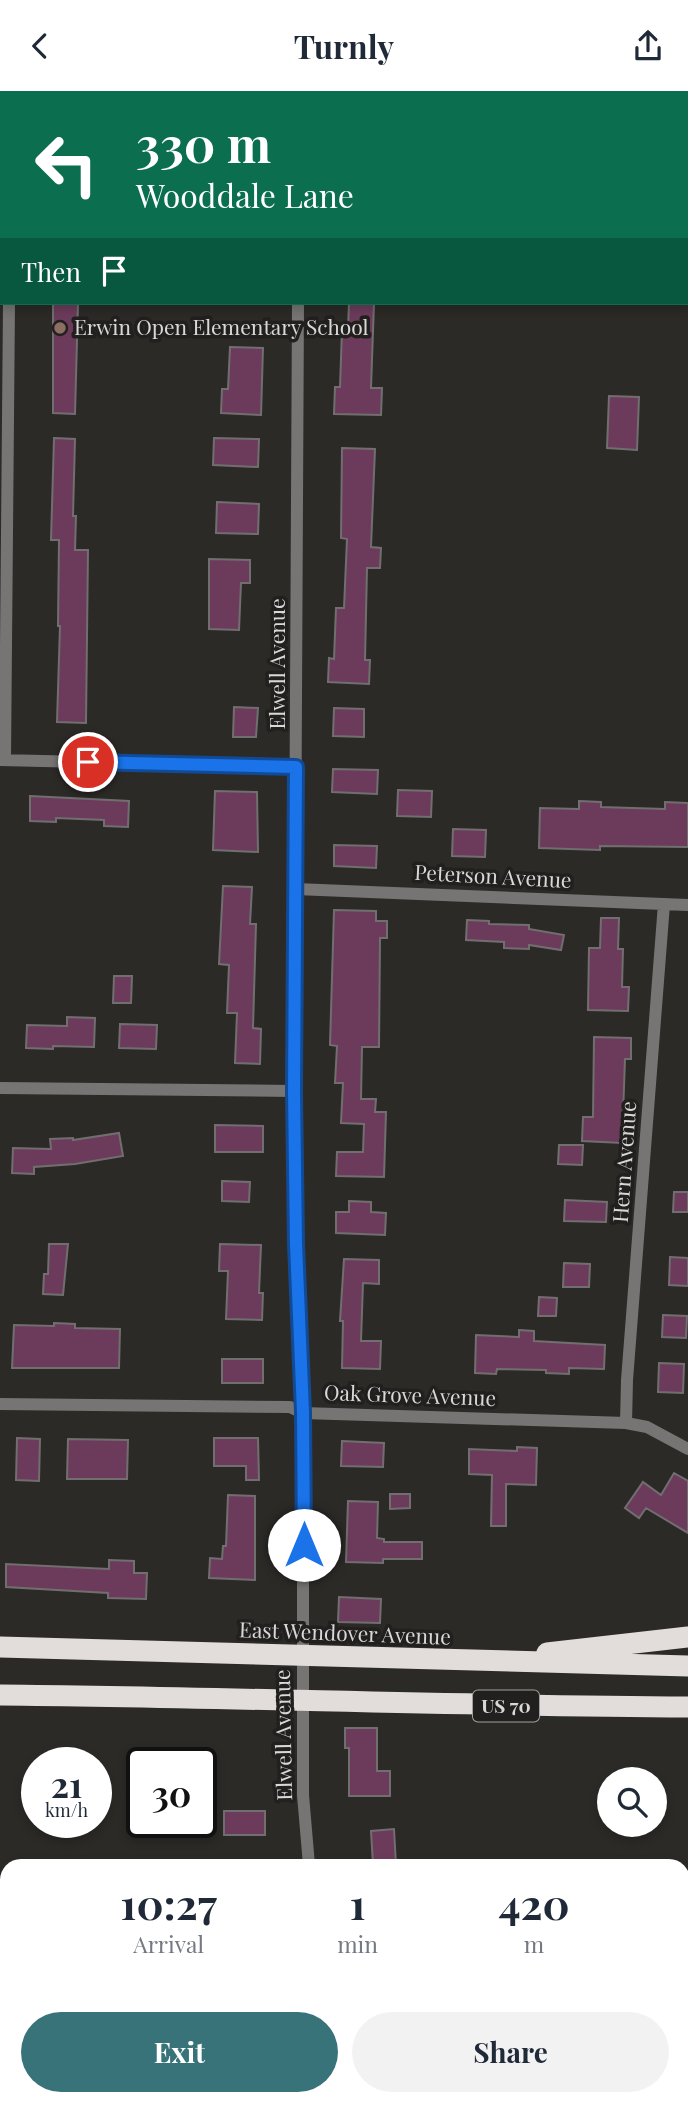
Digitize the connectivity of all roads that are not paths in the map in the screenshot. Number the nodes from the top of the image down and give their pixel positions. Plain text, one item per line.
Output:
1 (9, 305) edge
2 (298, 305) edge
3 (3, 760) edge
4 (296, 767) junction
5 (296, 889) junction
6 (664, 904) junction
7 (688, 905) edge
8 (0, 1088) edge
9 (294, 1091) junction
10 (0, 1404) edge
11 (303, 1412) junction
12 (625, 1423) junction
13 (688, 1449) edge
14 (688, 1637) edge
15 (0, 1647) edge
16 (303, 1657) junction
17 (459, 1662) junction
18 (688, 1666) edge
19 (0, 1695) edge
20 (302, 1699) junction
21 (688, 1707) edge
22 (308, 1859) edge

1 - 3 street
2 - 4 street, Elwell Avenue
3 - 4 street
4 - 5 street, Elwell Avenue
5 - 6 street, Peterson Avenue
5 - 9 street, Elwell Avenue
6 - 7 street, Peterson Avenue
6 - 12 street, Hern Avenue
8 - 9 street
9 - 11 street, Elwell Avenue
10 - 11 street, Oak Grove Avenue
11 - 12 street, Oak Grove Avenue
11 - 16 street, Elwell Avenue
12 - 13 street, Oak Grove Avenue
14 - 17 highway
15 - 16 highway, East Wendover Avenue / US 70
16 - 17 highway, East Wendover Avenue / US 70
16 - 20 street, Elwell Avenue
17 - 18 highway, East Wendover Avenue / US 70
19 - 20 highway, US 70
20 - 21 highway, US 70
20 - 22 street, Elwell Avenue

